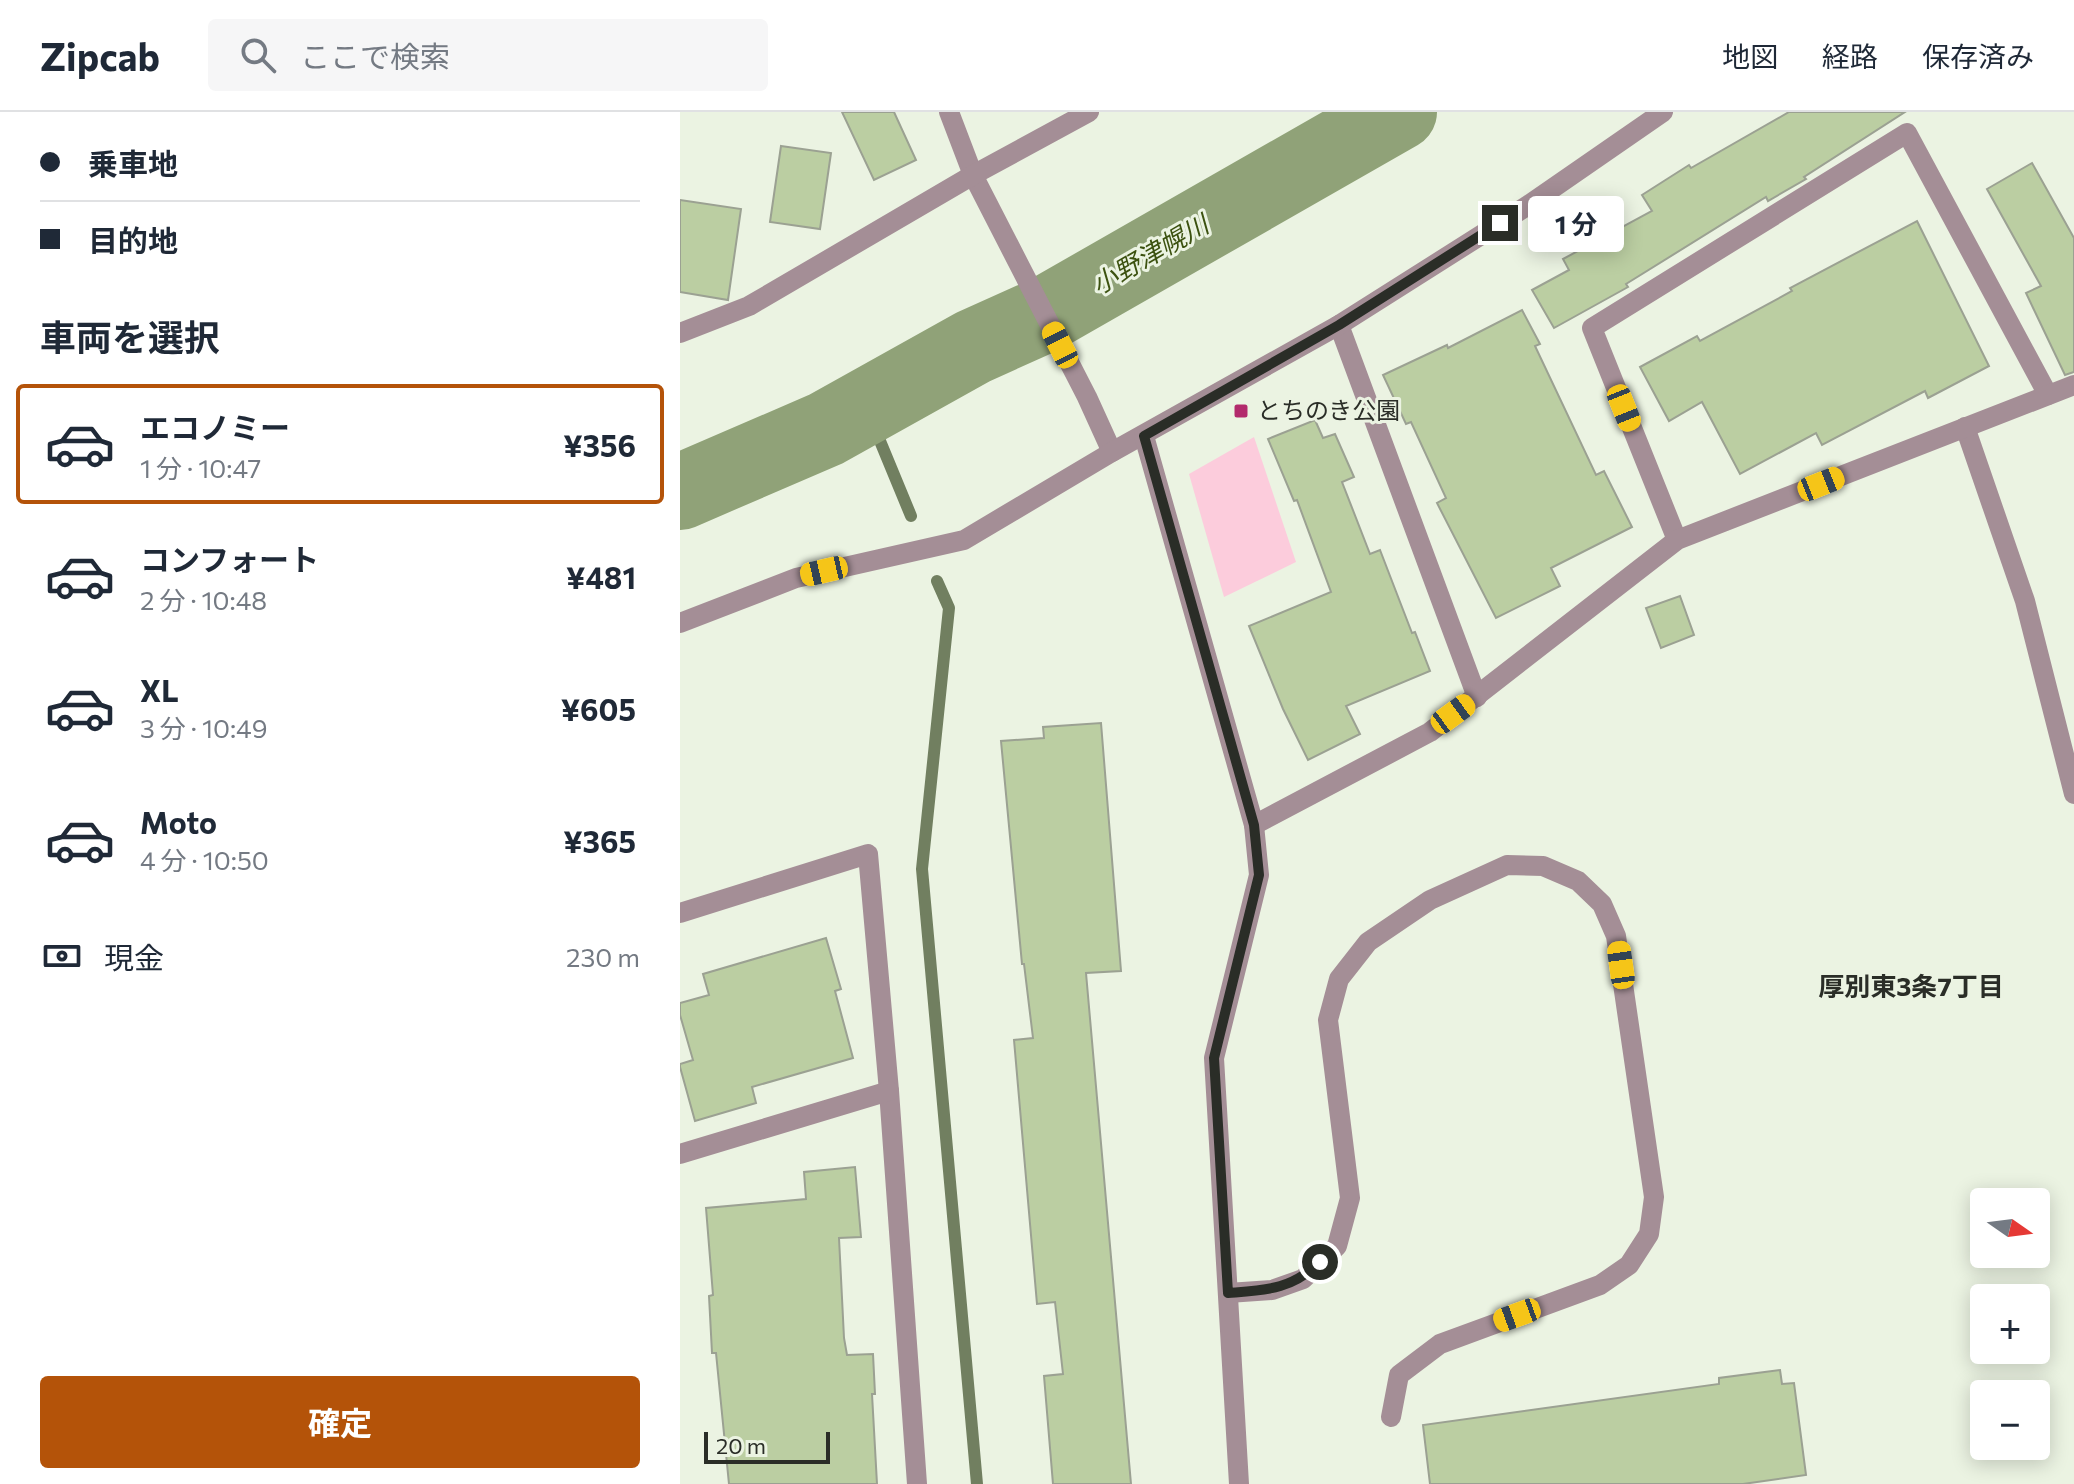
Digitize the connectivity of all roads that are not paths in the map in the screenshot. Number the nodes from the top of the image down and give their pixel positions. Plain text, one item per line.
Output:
1 (949, 112) edge
2 (1089, 112) edge
3 (1663, 112) edge
4 (973, 175) junction
5 (1339, 325) junction
6 (680, 333) edge
7 (2074, 385) edge
8 (2048, 395) junction
9 (1965, 427) junction
10 (1144, 436) junction
11 (1112, 452) junction
12 (1677, 540) junction
13 (680, 623) edge
14 (1477, 697) junction
15 (2074, 794) edge
16 (1254, 825) junction
17 (680, 913) edge
18 (889, 1091) junction
19 (680, 1154) edge
20 (1228, 1293) junction
21 (1391, 1417) dead end
22 (917, 1484) edge
23 (1239, 1484) edge

1 - 4 street
2 - 4 street
3 - 5 street
4 - 6 street
4 - 11 street
5 - 10 street
5 - 14 street
7 - 8 street
8 - 9 street
8 - 12 street
9 - 12 street
9 - 15 street
10 - 11 street
10 - 16 street
11 - 13 street
12 - 14 street
14 - 16 street
16 - 20 street
17 - 18 street
18 - 19 street
18 - 22 street
20 - 21 street
20 - 23 street

